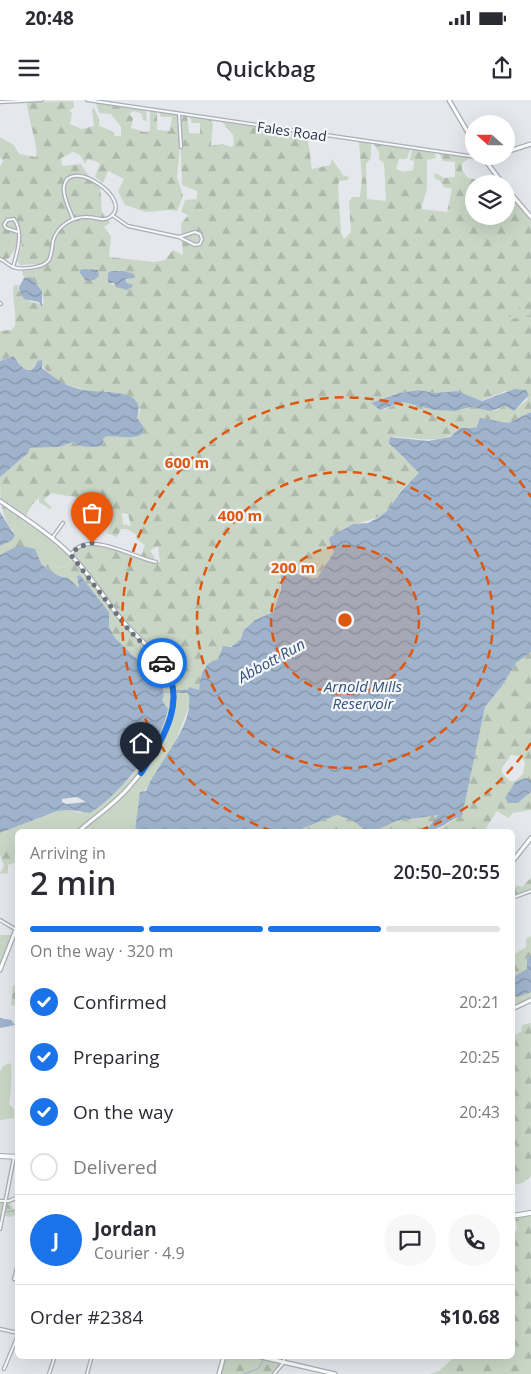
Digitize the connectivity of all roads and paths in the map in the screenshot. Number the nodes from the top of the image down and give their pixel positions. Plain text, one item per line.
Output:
1 (42, 100) edge
2 (88, 100) edge
3 (449, 100) edge
4 (0, 102) edge
5 (178, 113) junction
6 (465, 127) edge
7 (531, 144) edge
8 (181, 147) dead end
9 (515, 149) edge
10 (465, 154) edge
11 (515, 198) edge
12 (112, 215) junction
13 (531, 216) edge
14 (73, 219) junction
15 (18, 232) junction
16 (179, 237) junction
17 (0, 259) edge
18 (13, 267) junction
19 (0, 501) edge
20 (63, 523) dead end
21 (52, 538) junction
22 (71, 555) junction
23 (156, 562) dead end
24 (81, 829) edge
25 (531, 838) edge
26 (515, 858) edge
27 (531, 891) edge
28 (515, 897) edge
29 (0, 920) edge
30 (15, 928) edge
31 (15, 932) edge
32 (0, 970) edge
33 (531, 1000) edge
34 (515, 1008) edge
35 (0, 1156) edge
36 (15, 1157) edge
37 (15, 1161) edge
38 (15, 1198) edge
39 (0, 1201) edge
40 (5, 1201) junction
41 (531, 1213) edge
42 (515, 1216) edge
43 (0, 1229) edge
44 (0, 1329) edge
45 (15, 1333) edge
46 (15, 1342) edge
47 (55, 1359) edge
48 (91, 1359) edge
49 (223, 1359) edge
50 (270, 1359) edge
51 (284, 1362) junction
52 (4, 1369) dead end
53 (49, 1374) edge
54 (86, 1374) edge
55 (219, 1374) edge
56 (274, 1374) edge
57 (335, 1374) edge

1 - 4 street
2 - 5 street, Fales Road
3 - 6 street
5 - 8 street
5 - 10 street, Fales Road
7 - 9 street
11 - 13 street
12 - 14 street
12 - 14 street
12 - 16 street
14 - 18 street
15 - 15 street
15 - 18 street
16 - 16 street
17 - 18 street
19 - 21 street
20 - 21 street
21 - 22 street
22 - 23 street
22 - 24 street
25 - 26 street
27 - 28 street
29 - 30 street
31 - 32 street
33 - 34 street
35 - 36 main road
37 - 40 street
38 - 40 street
39 - 40 street
40 - 43 street
41 - 42 main road
44 - 45 street
46 - 52 street
47 - 53 street
48 - 54 street
49 - 55 street
50 - 51 street
51 - 56 street
51 - 57 street

